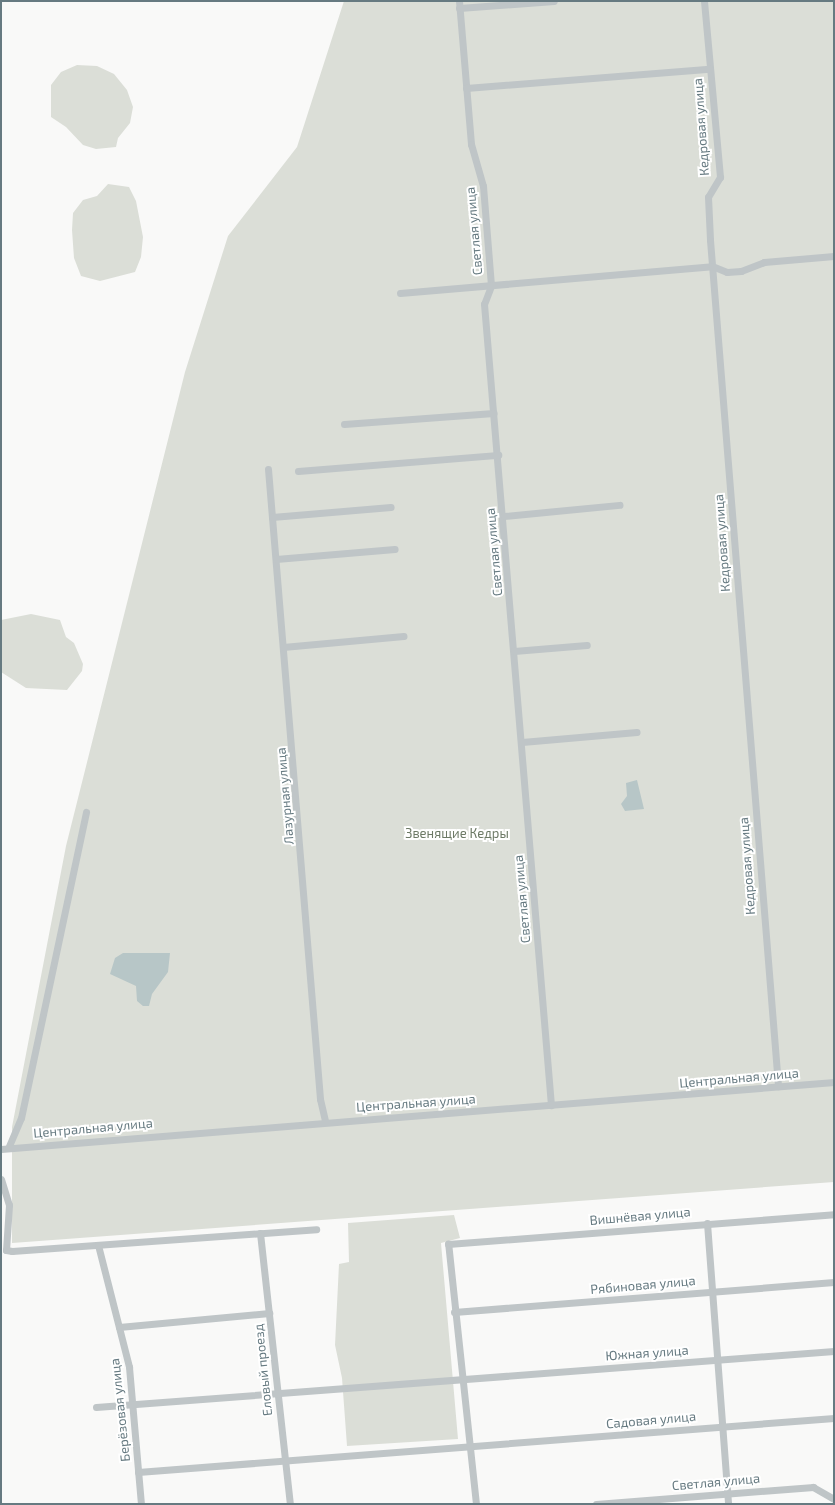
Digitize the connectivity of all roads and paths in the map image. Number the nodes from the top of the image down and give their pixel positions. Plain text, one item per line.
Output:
1 (554, 1) edge
2 (704, 1) edge
3 (459, 4) edge
4 (709, 69) junction
5 (466, 88) junction
6 (834, 256) edge
7 (712, 266) junction
8 (491, 286) junction
9 (400, 293) dead end
10 (494, 413) junction
11 (344, 424) dead end
12 (498, 455) junction
13 (268, 469) dead end
14 (298, 471) dead end
15 (619, 505) dead end
16 (391, 507) dead end
17 (504, 516) junction
18 (272, 517) junction
19 (395, 549) dead end
20 (276, 559) junction
21 (403, 636) dead end
22 (587, 645) dead end
23 (283, 647) junction
24 (514, 651) junction
25 (637, 732) dead end
26 (522, 742) junction
27 (86, 812) dead end
28 (834, 1082) edge
29 (778, 1086) junction
30 (552, 1106) junction
31 (325, 1121) junction
32 (9, 1146) junction
33 (1, 1149) edge
34 (1, 1178) edge
35 (834, 1214) edge
36 (707, 1223) junction
37 (316, 1229) dead end
38 (260, 1233) junction
39 (98, 1245) junction
40 (834, 1282) edge
41 (712, 1292) junction
42 (454, 1312) junction
43 (269, 1313) junction
44 (119, 1327) junction
45 (834, 1351) edge
46 (717, 1359) junction
47 (462, 1378) junction
48 (278, 1394) junction
49 (132, 1404) junction
50 (96, 1407) dead end
51 (834, 1418) edge
52 (722, 1426) junction
53 (470, 1447) junction
54 (286, 1460) junction
55 (138, 1472) junction
56 (728, 1494) junction
57 (834, 1499) edge
58 (141, 1504) edge
59 (290, 1504) edge
60 (476, 1504) edge
61 (596, 1504) edge
62 (728, 1504) edge

1 - 3 street
2 - 4 street, Кедровая улица
3 - 5 street, Светлая улица
4 - 5 street
4 - 7 street, Кедровая улица
5 - 8 street, Светлая улица
6 - 7 street
7 - 8 street
7 - 29 street, Кедровая улица
8 - 9 street
8 - 10 street, Светлая улица
10 - 11 street
10 - 12 street, Светлая улица
12 - 14 street
12 - 17 street, Светлая улица
13 - 18 street, Лазурная улица
15 - 17 street
16 - 18 street
17 - 24 street, Светлая улица
18 - 20 street, Лазурная улица
19 - 20 street
20 - 23 street, Лазурная улица
21 - 23 street
22 - 24 street
23 - 31 street, Лазурная улица
24 - 26 street, Светлая улица
25 - 26 street
26 - 30 street, Светлая улица
27 - 32 street
28 - 29 street, Центральная улица
29 - 30 street, Центральная улица
30 - 31 street, Центральная улица
31 - 32 street, Центральная улица
32 - 33 street, Центральная улица
34 - 39 street
35 - 36 street, Вишнёвая улица
36 - 41 street
36 - 42 street, Вишнёвая улица
37 - 38 street
38 - 39 street
38 - 43 street, Еловый проезд
39 - 44 street, Берёзовая улица
40 - 41 street, Рябиновая улица
41 - 42 street, Рябиновая улица
41 - 46 street
42 - 47 street
43 - 44 street
43 - 48 street, Еловый проезд
44 - 49 street, Берёзовая улица
45 - 46 street, Южная улица
46 - 47 street, Южная улица
46 - 52 street
47 - 48 street, Южная улица
47 - 53 street
48 - 49 street, Южная улица
48 - 54 street, Еловый проезд
49 - 50 street, Южная улица
49 - 55 street, Берёзовая улица
51 - 52 street, Садовая улица
52 - 53 street, Садовая улица
52 - 56 street
53 - 54 street, Садовая улица
53 - 60 street
54 - 55 street, Садовая улица
54 - 59 street, Еловый проезд
55 - 58 street, Берёзовая улица
56 - 57 street, Светлая улица
56 - 61 street, Светлая улица
56 - 62 street

